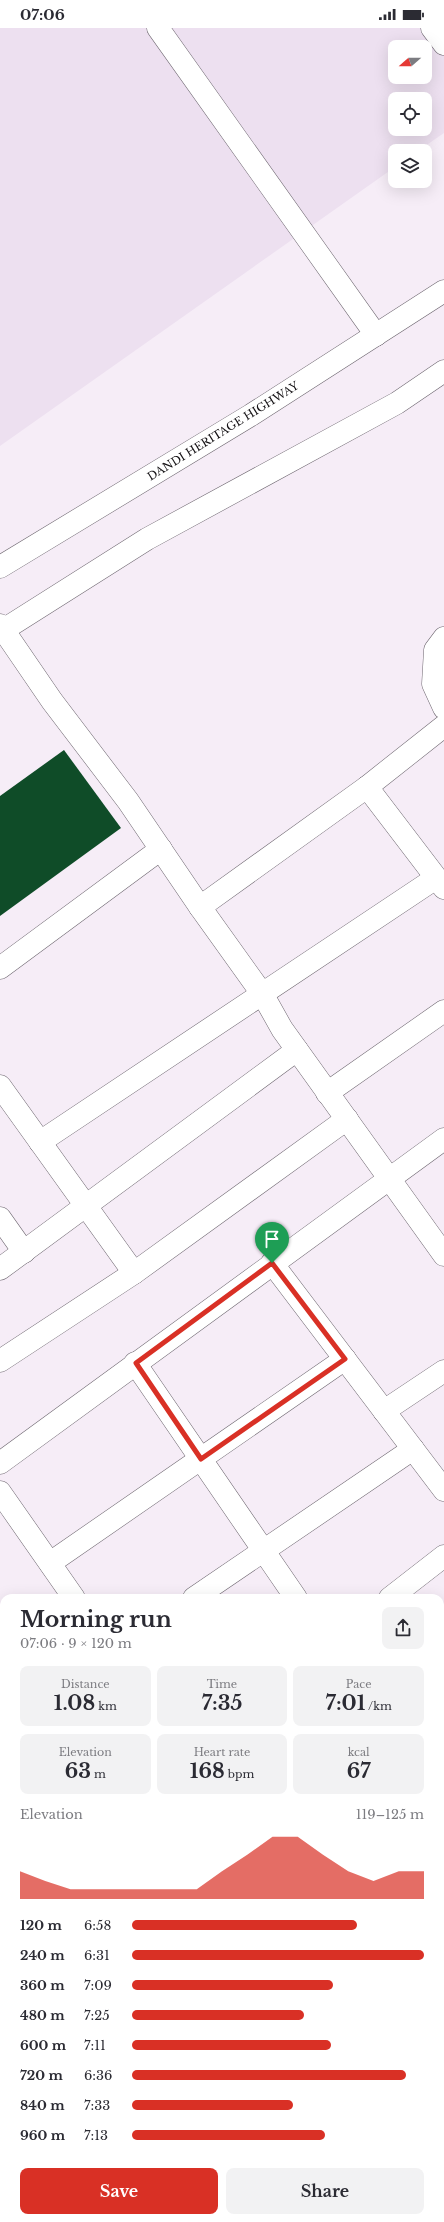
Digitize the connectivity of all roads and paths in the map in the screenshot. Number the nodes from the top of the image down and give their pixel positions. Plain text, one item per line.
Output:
1 (158, 28) edge
2 (432, 28) edge
3 (444, 44) edge
4 (444, 291) edge
5 (376, 335) junction
6 (444, 371) edge
7 (0, 567) edge
8 (1, 629) edge
9 (444, 638) edge
10 (444, 708) edge
11 (444, 726) edge
12 (367, 787) junction
13 (161, 849) junction
14 (440, 883) edge
15 (200, 907) junction
16 (0, 968) edge
17 (263, 995) junction
18 (444, 1011) edge
19 (297, 1050) junction
20 (0, 1086) edge
21 (328, 1093) junction
22 (347, 1119) junction
23 (444, 1139) edge
24 (40, 1142) junction
25 (389, 1178) junction
26 (86, 1206) junction
27 (0, 1218) edge
28 (24, 1252) junction
29 (444, 1255) edge
30 (272, 1263) junction
31 (0, 1269) edge
32 (134, 1273) junction
33 (345, 1359) junction
34 (0, 1361) edge
35 (136, 1363) junction
36 (444, 1371) edge
37 (384, 1411) junction
38 (413, 1449) junction
39 (201, 1459) junction
40 (0, 1463) edge
41 (444, 1490) edge
42 (0, 1492) edge
43 (263, 1551) junction
44 (444, 1556) edge
45 (50, 1564) junction
46 (71, 1594) edge
47 (200, 1594) edge
48 (293, 1594) edge
49 (395, 1594) edge

1 - 5 main road
2 - 3 main road
4 - 5 main road, DANDI HERITAGE HIGHWAY
5 - 7 main road, DANDI HERITAGE HIGHWAY
6 - 8 main road
8 - 13 main road
9 - 10 main road
11 - 12 main road
12 - 14 main road
12 - 15 main road
13 - 15 main road
13 - 16 main road
14 - 17 main road
15 - 17 main road
17 - 19 main road
17 - 24 main road
18 - 21 main road
19 - 21 main road
19 - 26 main road
20 - 24 main road
21 - 22 main road
22 - 25 main road
22 - 32 main road
23 - 25 main road
24 - 26 main road
25 - 29 main road
25 - 30 main road
26 - 28 main road
26 - 32 main road
27 - 28 main road
28 - 31 main road
30 - 33 main road
30 - 35 main road
32 - 34 main road
33 - 37 main road
33 - 39 main road
35 - 39 main road
35 - 40 main road
36 - 37 main road
37 - 38 main road
38 - 41 main road
38 - 43 main road
39 - 43 main road
39 - 45 main road
42 - 45 main road
43 - 47 main road
43 - 48 main road
44 - 49 main road
45 - 46 main road

